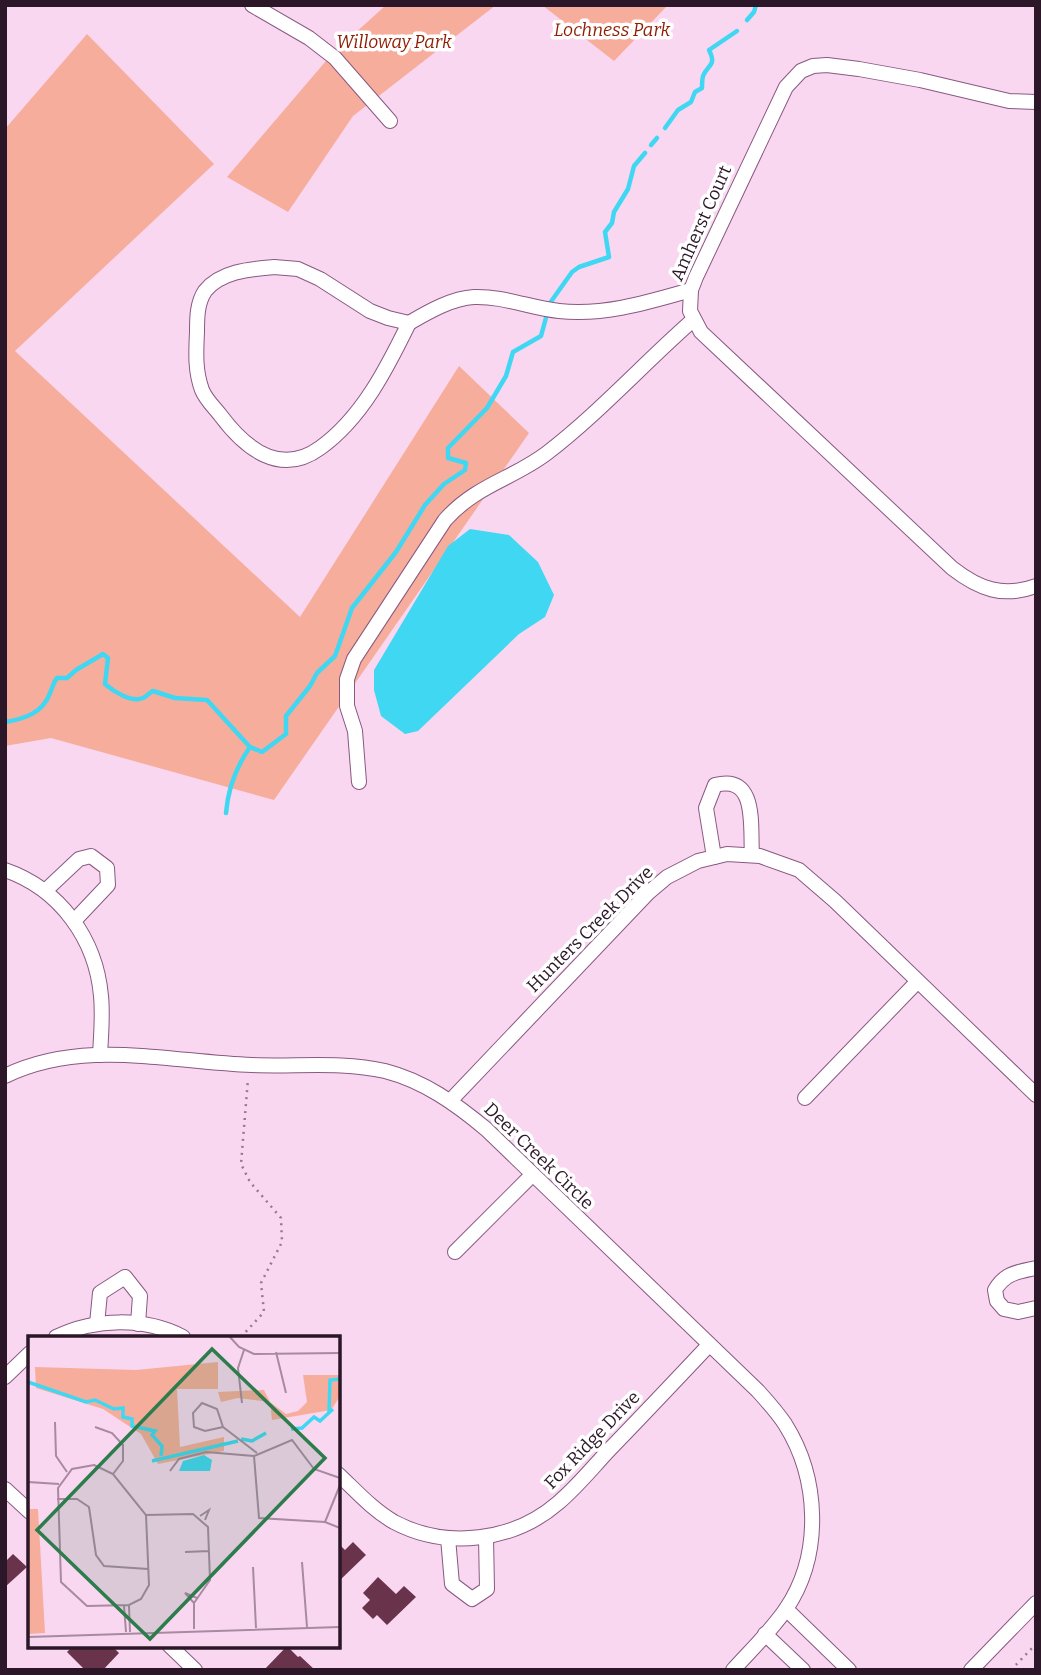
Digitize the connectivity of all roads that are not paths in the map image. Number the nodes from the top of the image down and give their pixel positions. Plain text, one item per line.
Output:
1 (252, 5) edge
2 (1036, 102) edge
3 (390, 121) dead end
4 (691, 290) junction
5 (693, 320) junction
6 (410, 323) junction
7 (1036, 586) edge
8 (359, 782) dead end
9 (752, 855) junction
10 (714, 857) junction
11 (5, 870) edge
12 (45, 891) junction
13 (74, 921) junction
14 (917, 982) junction
15 (100, 1055) junction
16 (5, 1076) edge
17 (1036, 1095) edge
18 (805, 1098) dead end
19 (451, 1100) junction
20 (532, 1175) junction
21 (455, 1252) dead end
22 (1036, 1268) edge
23 (1036, 1308) edge
24 (97, 1324) junction
25 (138, 1324) junction
26 (59, 1336) edge
27 (180, 1336) edge
28 (709, 1345) junction
29 (28, 1355) edge
30 (5, 1377) edge
31 (340, 1476) edge
32 (5, 1489) edge
33 (28, 1510) edge
34 (486, 1537) junction
35 (448, 1538) junction
36 (1036, 1603) edge
37 (786, 1609) junction
38 (765, 1634) junction
39 (171, 1647) edge
40 (195, 1670) edge
41 (733, 1670) edge
42 (803, 1670) edge
43 (849, 1670) edge
44 (971, 1670) edge

1 - 3 street
2 - 4 street, Amherst Court
4 - 5 street, Amherst Court
4 - 6 street
5 - 7 street
5 - 8 street
6 - 6 street
9 - 10 street, Hunters Creek Drive
9 - 10 street
9 - 14 street, Hunters Creek Drive
10 - 19 street, Hunters Creek Drive
11 - 12 street
12 - 13 street
12 - 13 street
13 - 15 street
14 - 17 street, Hunters Creek Drive
14 - 18 street
15 - 16 street, Deer Creek Circle
15 - 19 street, Deer Creek Circle
19 - 20 street, Deer Creek Circle
20 - 21 street
20 - 28 street, Deer Creek Circle
22 - 23 street
24 - 25 street
24 - 25 street
24 - 26 street
25 - 27 street
28 - 34 street, Fox Ridge Drive
28 - 37 street, Deer Creek Circle
29 - 30 street
31 - 35 street, Fox Ridge Drive
32 - 33 street
34 - 35 street, Fox Ridge Drive
34 - 35 street
36 - 44 street
37 - 38 street, Deer Creek Circle
37 - 43 street
38 - 41 street, Deer Creek Circle
38 - 42 street
39 - 40 street

